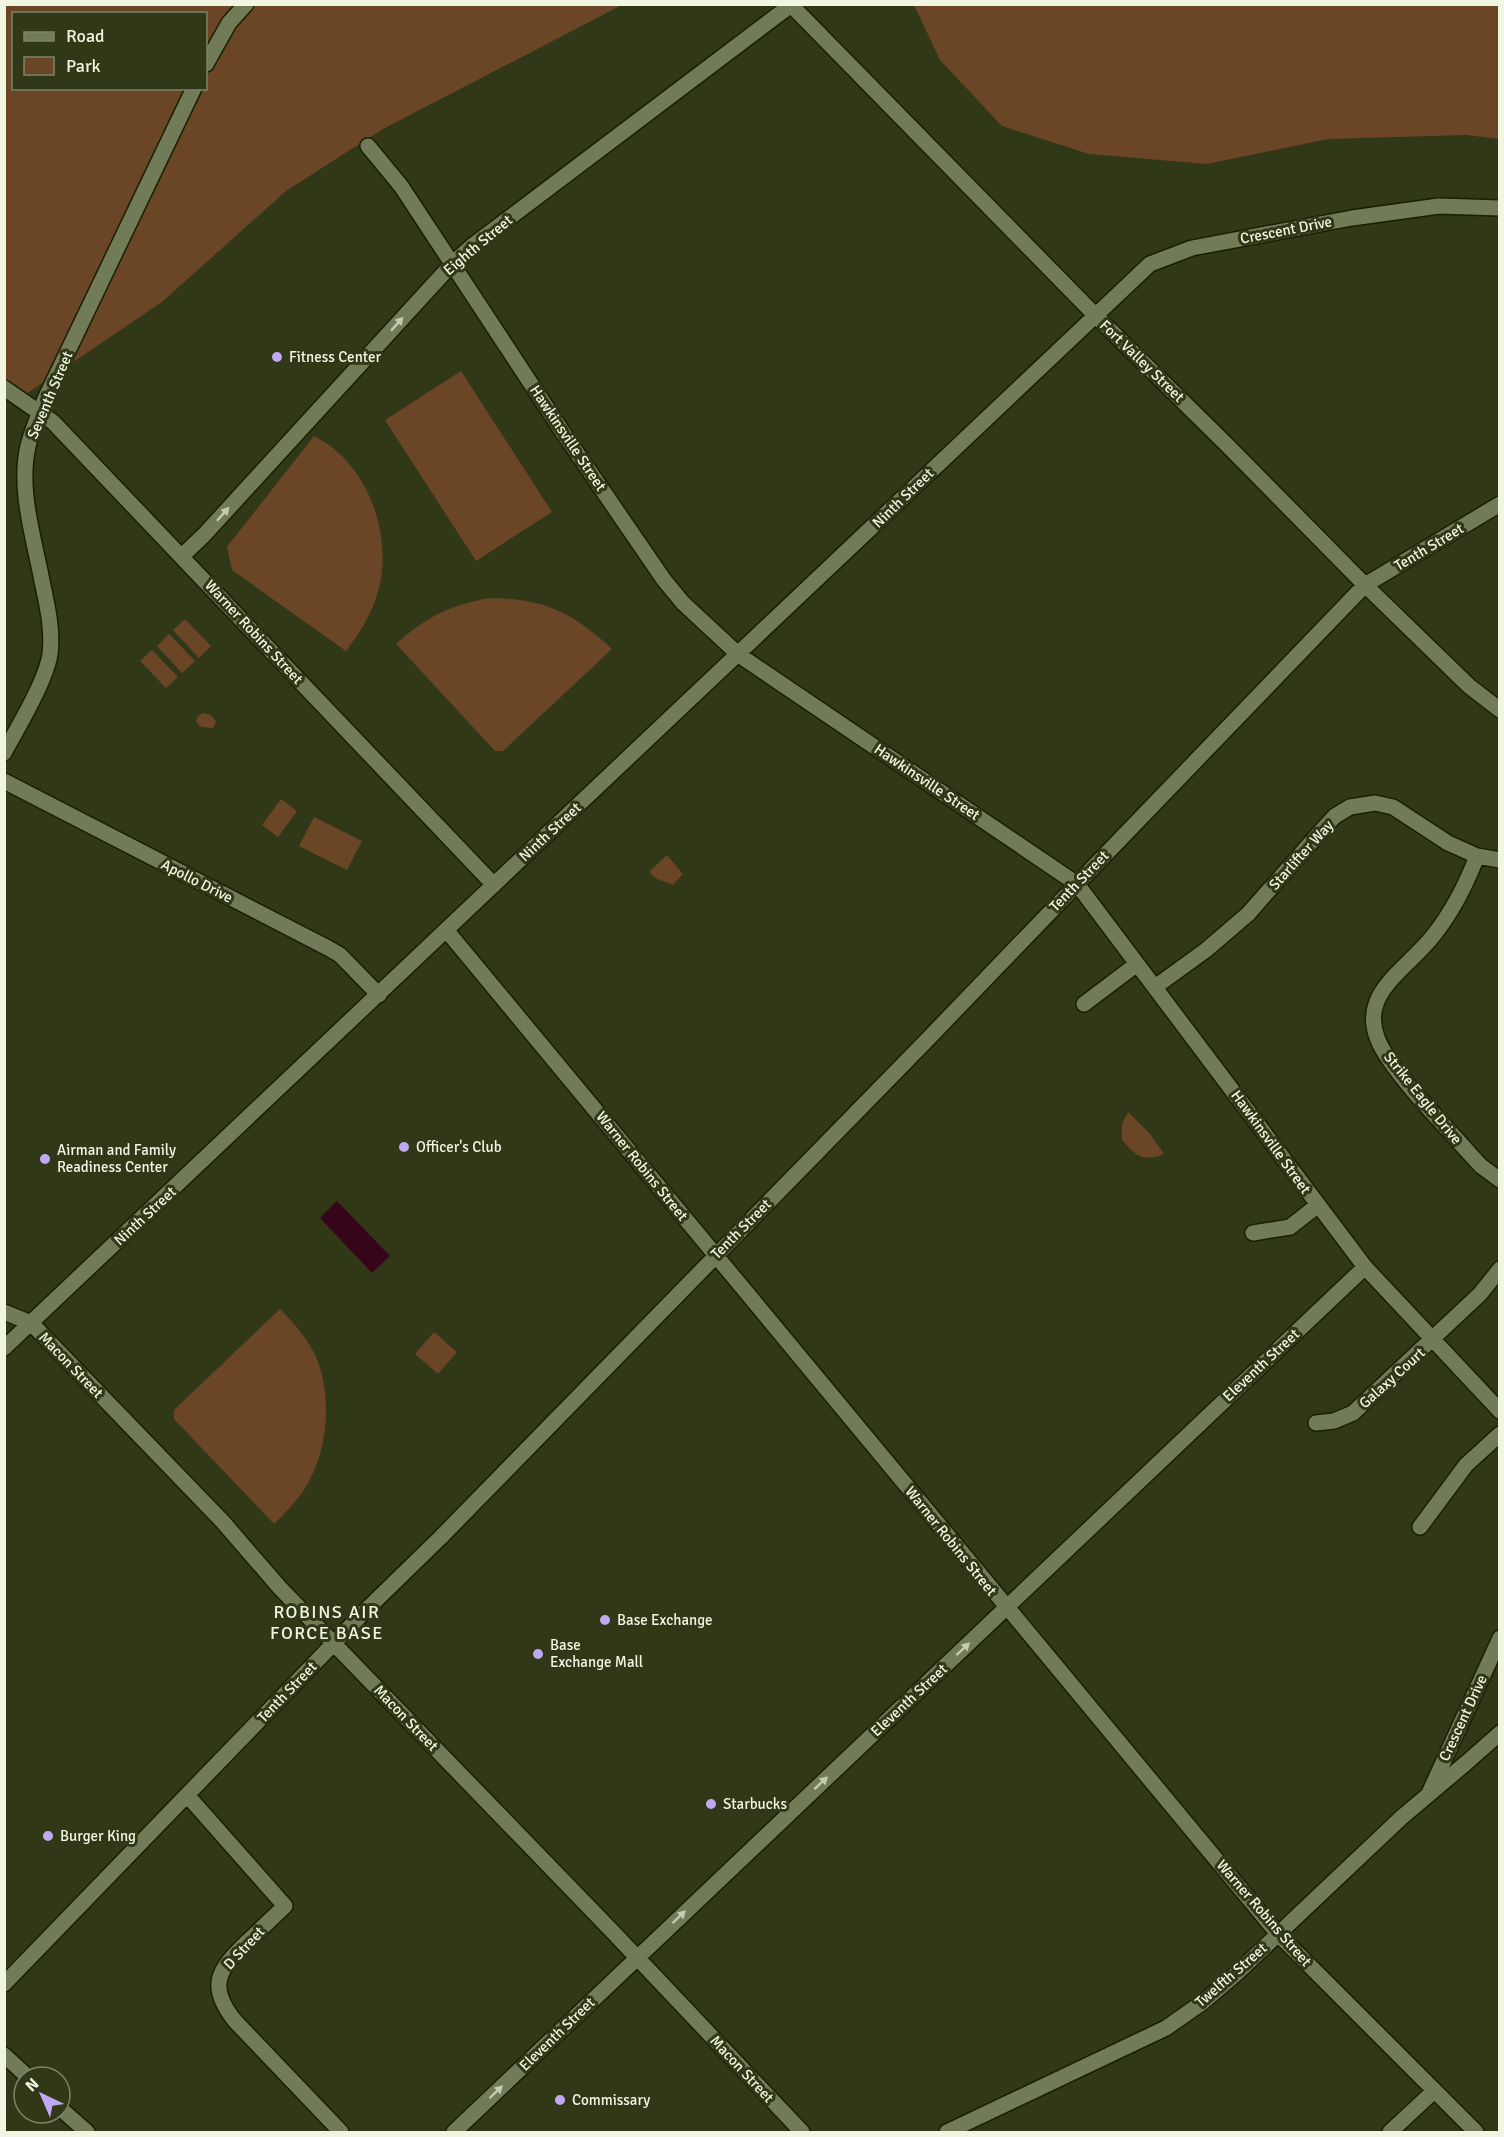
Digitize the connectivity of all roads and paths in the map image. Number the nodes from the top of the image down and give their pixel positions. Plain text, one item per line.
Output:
1 (246, 4) edge
2 (791, 5) edge
3 (207, 62) edge
4 (193, 90) edge
5 (368, 146) dead end
6 (1500, 208) edge
7 (453, 262) junction
8 (1095, 315) junction
9 (4, 388) edge
10 (40, 412) junction
11 (1500, 504) edge
12 (182, 556) junction
13 (1365, 585) junction
14 (739, 655) junction
15 (1500, 710) edge
16 (4, 753) edge
17 (4, 782) edge
18 (1477, 856) junction
19 (1500, 860) edge
20 (1077, 884) junction
21 (494, 885) junction
22 (447, 931) junction
23 (1137, 964) junction
24 (1155, 987) junction
25 (379, 996) junction
26 (1084, 1004) dead end
27 (1500, 1180) edge
28 (1318, 1205) junction
29 (1253, 1233) dead end
30 (715, 1256) junction
31 (1365, 1267) junction
32 (1500, 1269) edge
33 (4, 1312) edge
34 (31, 1323) junction
35 (1433, 1341) junction
36 (4, 1348) edge
37 (1500, 1411) edge
38 (1316, 1423) dead end
39 (1500, 1434) edge
40 (1420, 1527) dead end
41 (1007, 1608) junction
42 (1500, 1638) edge
43 (335, 1643) junction
44 (1500, 1732) edge
45 (187, 1795) junction
46 (1427, 1797) junction
47 (1278, 1934) junction
48 (637, 1957) junction
49 (4, 1984) edge
50 (1434, 2091) junction
51 (72, 2119) edge
52 (87, 2133) edge
53 (341, 2133) edge
54 (454, 2133) edge
55 (802, 2133) edge
56 (947, 2133) edge
57 (1390, 2133) edge
58 (1476, 2133) edge

1 - 3 street
2 - 7 street, Eighth Street
2 - 8 street, Fort Valley Street
4 - 10 street, Seventh Street
5 - 7 street, Hawkinsville Street
6 - 8 street, Crescent Drive
12 -> 7 street, Eighth Street
7 - 14 street, Hawkinsville Street
8 - 13 street, Fort Valley Street
8 - 14 street, Ninth Street
9 - 10 street, Warner Robins Street
10 - 12 street, Warner Robins Street
10 - 16 street, Seventh Street
11 - 13 street, Tenth Street
12 - 21 street, Warner Robins Street
13 - 15 street, Fort Valley Street
13 - 20 street, Tenth Street
14 - 20 street, Hawkinsville Street
14 - 21 street, Ninth Street
17 - 25 street, Apollo Drive
18 - 19 street, Starlifter Way
18 - 24 street, Starlifter Way
18 - 27 street, Strike Eagle Drive
20 - 23 street, Hawkinsville Street
20 - 30 street, Tenth Street
21 - 22 street, Ninth Street
22 - 25 street, Ninth Street
22 - 30 street, Warner Robins Street
23 - 24 street, Hawkinsville Street
23 - 26 street
24 - 28 street, Hawkinsville Street
25 - 34 street, Ninth Street
28 - 29 street
28 - 31 street, Hawkinsville Street
30 - 41 street, Warner Robins Street
30 - 43 street, Tenth Street
31 - 35 street, Hawkinsville Street
31 - 41 street, Eleventh Street
32 - 35 street
33 - 34 street, Macon Street
34 - 36 street, Ninth Street
34 - 43 street, Macon Street
35 - 37 street, Hawkinsville Street
35 - 38 street, Galaxy Court
39 - 40 street
41 - 47 street, Warner Robins Street
48 -> 41 street, Eleventh Street
42 - 46 street, Crescent Drive
43 - 45 street, Tenth Street
43 - 48 street, Macon Street
44 - 46 street, Twelfth Street
45 - 49 street, Tenth Street
45 - 53 street, D Street
46 - 47 street, Twelfth Street
47 - 50 street, Warner Robins Street
47 - 56 street, Twelfth Street
54 -> 48 street, Eleventh Street
48 - 55 street, Macon Street
50 - 57 street
50 - 58 street, Warner Robins Street
51 - 52 street

